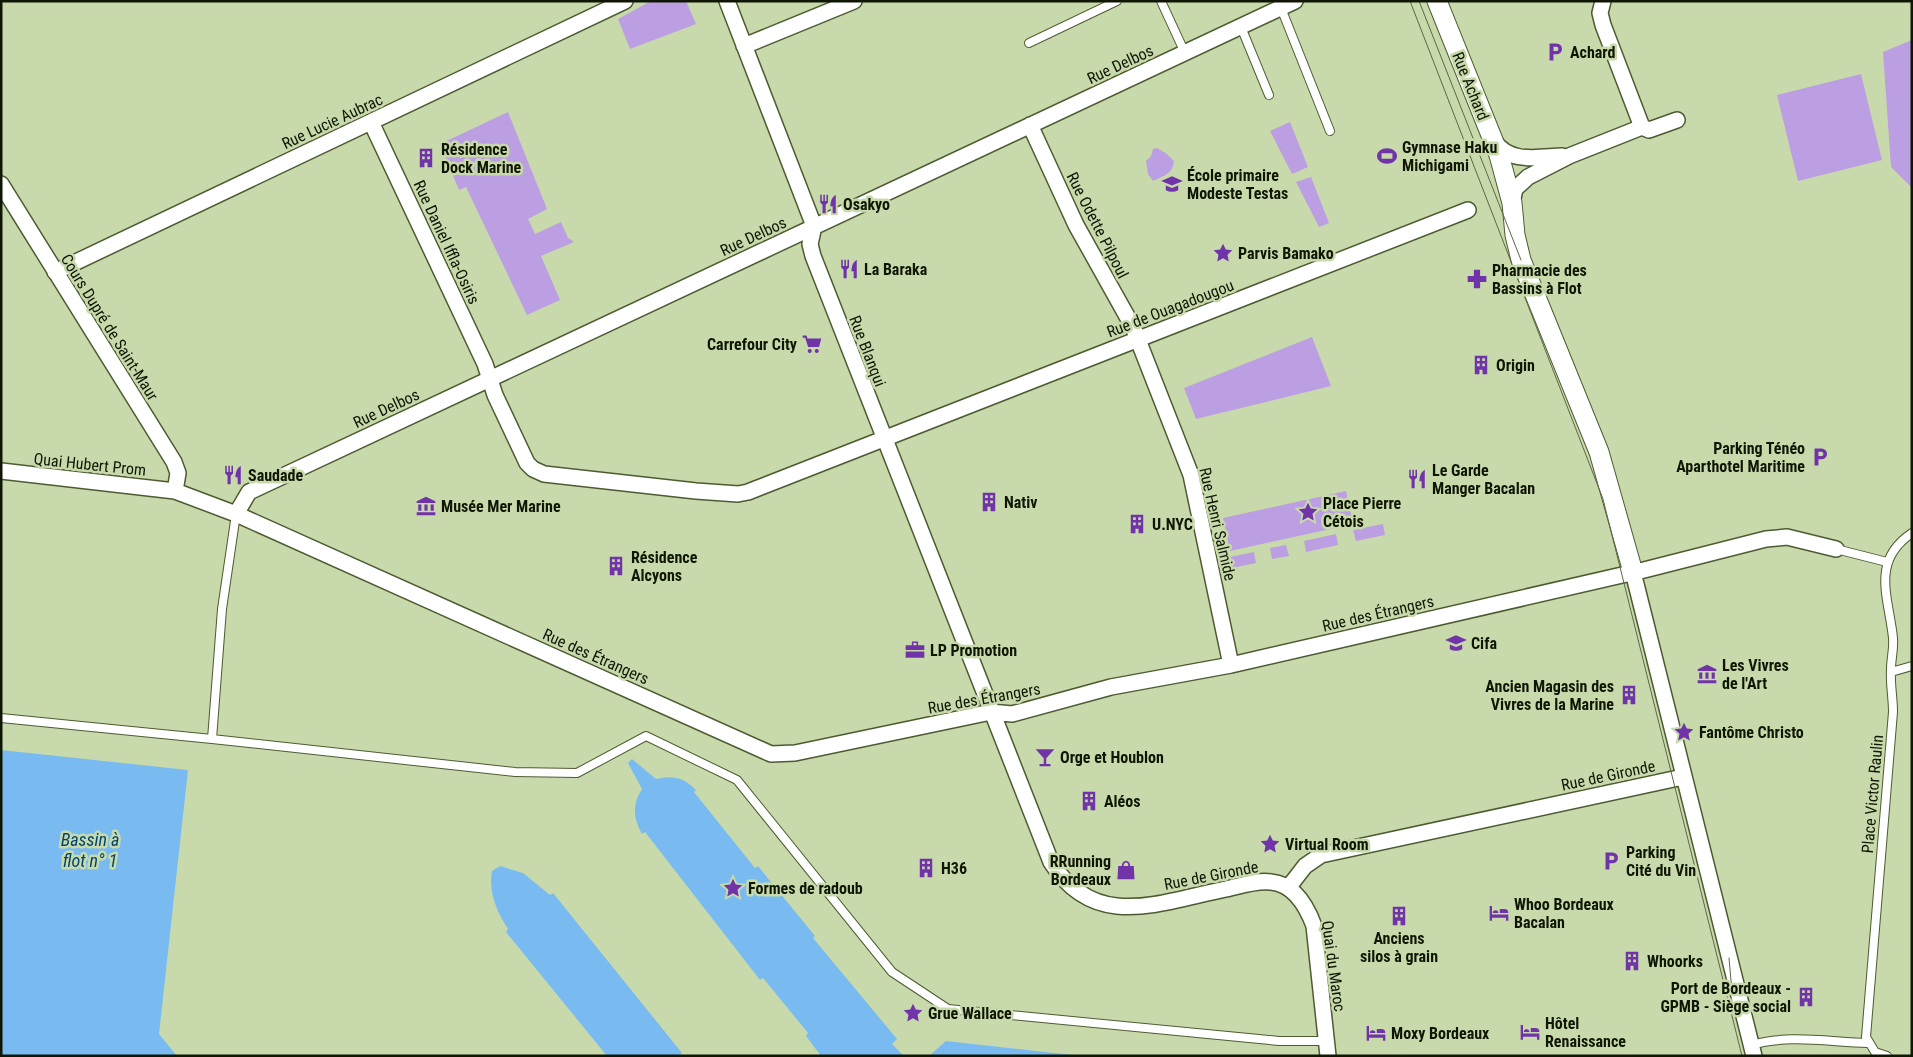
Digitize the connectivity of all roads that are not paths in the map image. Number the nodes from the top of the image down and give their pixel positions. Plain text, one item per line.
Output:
1 (625, 1) edge
2 (727, 1) edge
3 (854, 1) edge
4 (1117, 1) edge
5 (1161, 1) edge
6 (1437, 1) edge
7 (1603, 1) edge
8 (1288, 4) edge
9 (1241, 27) junction
10 (1028, 43) dead end
11 (744, 46) junction
12 (1184, 53) junction
13 (1269, 95) dead end
14 (1676, 120) dead end
15 (371, 122) junction
16 (1030, 126) junction
17 (1642, 128) junction
18 (1330, 131) dead end
19 (1492, 140) junction
20 (1568, 156) junction
21 (1, 184) edge
22 (1512, 203) junction
23 (1468, 210) dead end
24 (814, 226) junction
25 (55, 272) junction
26 (1138, 339) junction
27 (491, 378) junction
28 (884, 438) junction
29 (1, 471) edge
30 (175, 491) junction
31 (236, 514) junction
32 (1912, 533) edge
33 (1836, 549) joint
34 (1887, 562) junction
35 (1633, 572) junction
36 (1231, 665) junction
37 (1912, 666) edge
38 (1890, 672) junction
39 (991, 712) junction
40 (1, 718) edge
41 (212, 740) junction
42 (1684, 777) junction
43 (1288, 888) junction
44 (1868, 1043) junction
45 (1327, 1048) edge
46 (1752, 1050) edge
47 (1887, 1056) edge

1 - 15 street, Rue Lucie Aubrac
2 - 11 street, Rue Blanqui
3 - 11 street
4 - 10 lane
5 - 12 lane
6 - 19 street, Rue Achard
7 - 17 street
8 - 9 street, Rue Delbos
8 - 18 lane
9 - 12 street, Rue Delbos
9 - 13 lane
11 - 24 street, Rue Blanqui
12 - 16 street, Rue Delbos
14 - 17 street
15 - 25 street, Rue Lucie Aubrac
15 - 27 street, Rue Daniel Iffla-Osiris
16 - 24 street, Rue Delbos
16 - 26 street, Rue Odette Pilpoul
17 - 20 street
19 - 20 street
19 - 22 street, Rue Achard
20 - 22 street
21 - 25 street, Cours Dupré de Saint-Maur
22 - 35 street, Rue Achard
23 - 26 street, Rue de Ouagadougou
24 - 27 street, Rue Delbos
24 - 28 street, Rue Blanqui
25 - 30 street, Cours Dupré de Saint-Maur
26 - 28 street, Rue de Ouagadougou
26 - 36 street, Rue Henri Salmide
27 - 28 street, Rue Daniel Iffla-Osiris
27 - 31 street, Rue Delbos
28 - 39 street, Rue Blanqui
29 - 30 street, Quai Hubert Prom
30 - 31 street, Rue des Étrangers
31 - 39 street, Rue des Étrangers
31 - 41 lane
32 - 34 lane, Place Victor Raulin
33 - 34 lane
33 - 35 street, Rue des Étrangers
34 - 38 lane, Place Victor Raulin
35 - 36 street, Rue des Étrangers
35 - 42 street
36 - 39 street, Rue des Étrangers
37 - 38 lane
38 - 44 lane, Place Victor Raulin
39 - 43 street, Rue de Gironde
40 - 41 lane
41 - 45 lane
42 - 43 street, Rue de Gironde
42 - 46 street
43 - 45 street, Quai du Maroc
44 - 46 lane
44 - 47 lane

